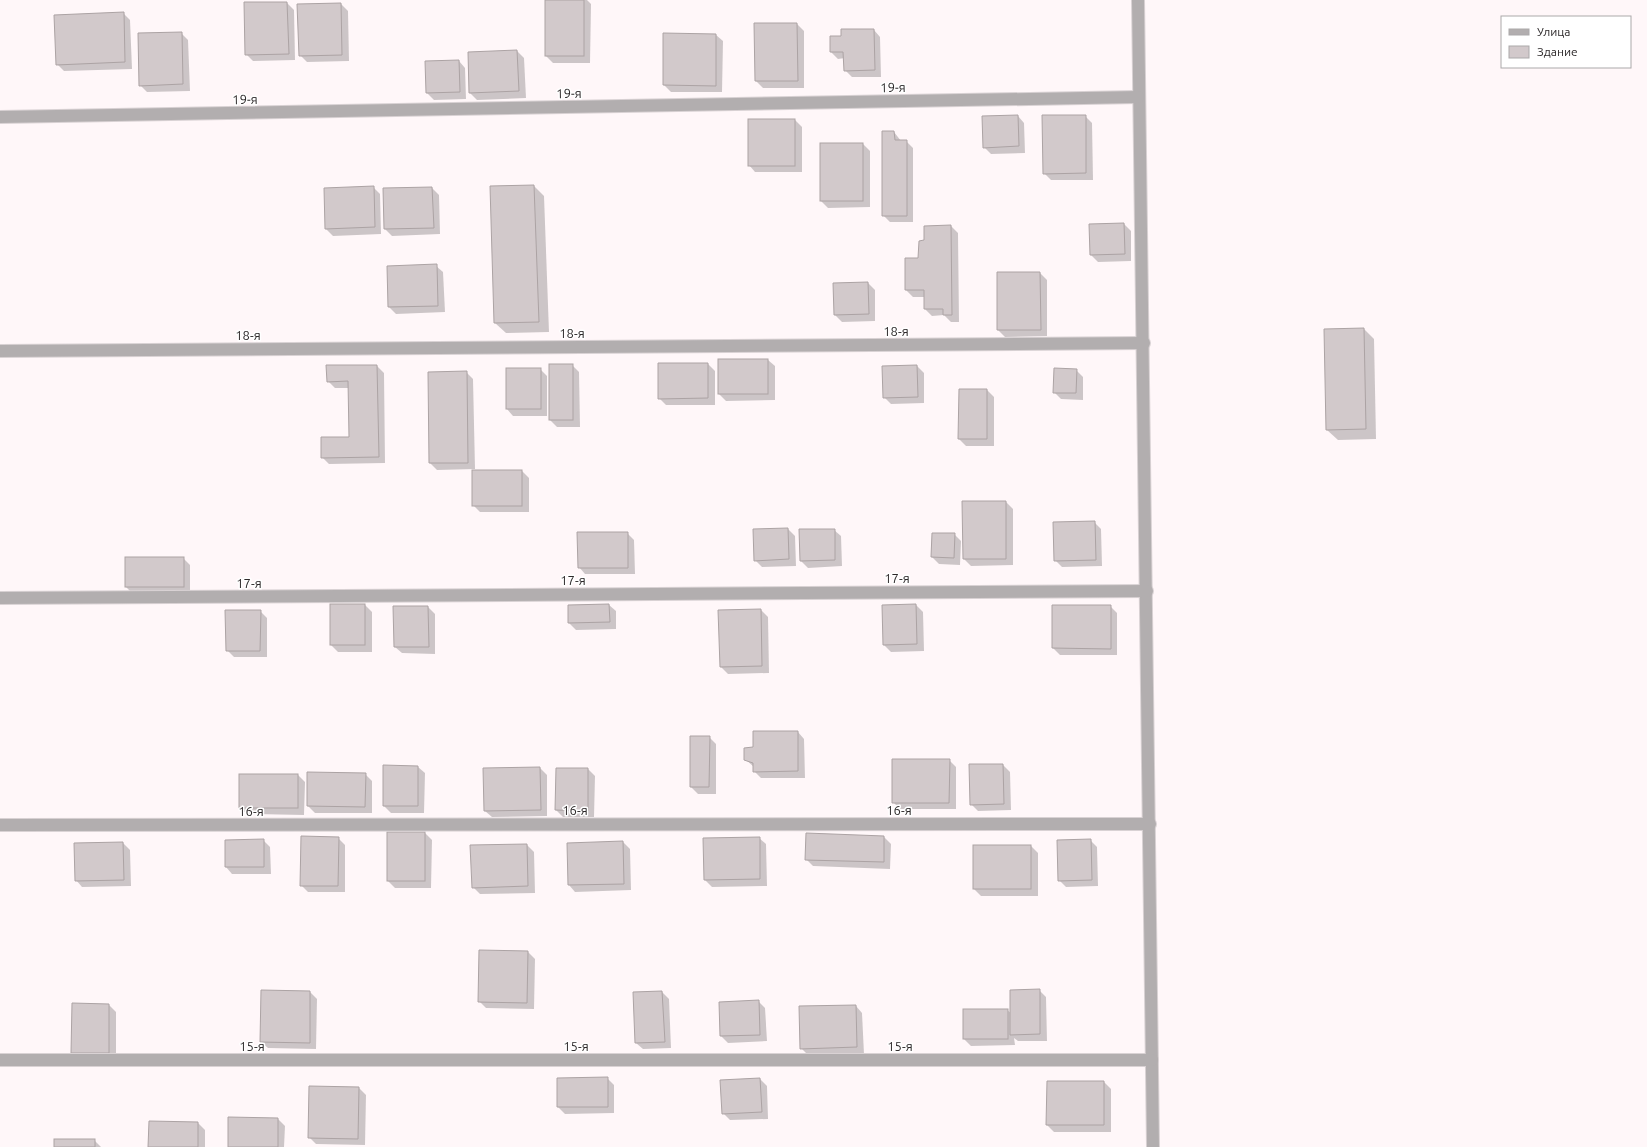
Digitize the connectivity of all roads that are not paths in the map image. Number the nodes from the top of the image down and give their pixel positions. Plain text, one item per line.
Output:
1 (1138, 0) edge
2 (1138, 97) junction
3 (0, 117) edge
4 (1144, 343) junction
5 (0, 351) edge
6 (1147, 590) junction
7 (0, 598) edge
8 (1150, 824) junction
9 (0, 825) edge
10 (0, 1060) edge
11 (1152, 1060) junction
12 (1153, 1147) edge

1 - 2 street
2 - 3 street, 19-я
2 - 4 street
4 - 5 street, 18-я
4 - 6 street
6 - 7 street, 17-я
6 - 8 street
8 - 9 street, 16-я
8 - 11 street
10 - 11 street, 15-я
11 - 12 street

